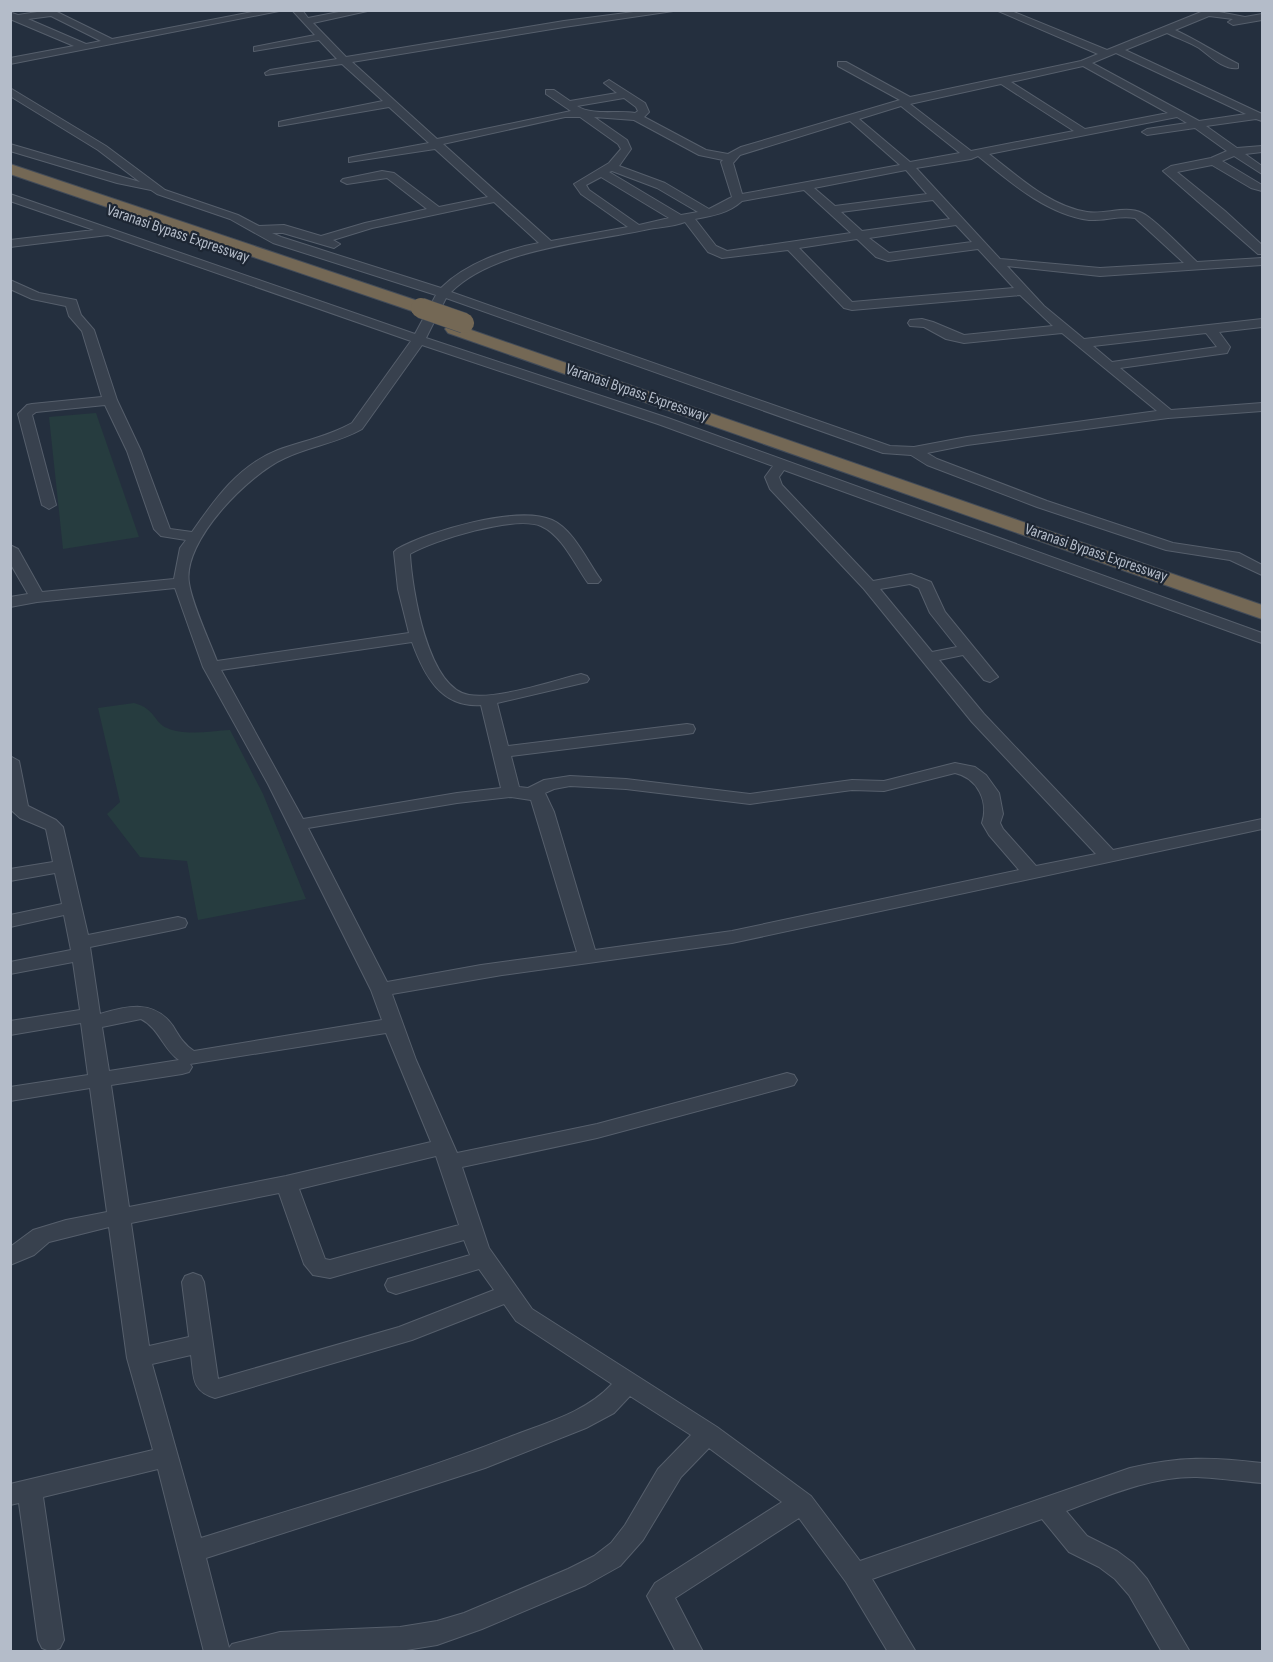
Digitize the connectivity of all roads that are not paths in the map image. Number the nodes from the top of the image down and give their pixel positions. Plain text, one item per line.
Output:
1 (280, 10) edge
2 (296, 10) edge
3 (368, 10) edge
4 (676, 10) edge
5 (1000, 10) edge
6 (1256, 10) edge
7 (1212, 12) edge
8 (1263, 15) edge
9 (13, 17) edge
10 (1244, 20) junction
11 (306, 21) junction
12 (1231, 22) dead end
13 (1165, 29) junction
14 (322, 37) junction
15 (109, 41) junction
16 (83, 46) junction
17 (257, 49) dead end
18 (1112, 52) junction
19 (340, 57) junction
20 (10, 61) edge
21 (1084, 63) junction
22 (842, 64) dead end
23 (1234, 66) dead end
24 (266, 70) dead end
25 (1002, 80) junction
26 (609, 83) dead end
27 (10, 91) edge
28 (550, 92) dead end
29 (626, 95) junction
30 (906, 102) junction
31 (391, 103) junction
32 (570, 104) junction
33 (582, 113) junction
34 (1178, 114) junction
35 (637, 117) junction
36 (851, 117) junction
37 (1260, 117) edge
38 (283, 124) dead end
39 (1195, 124) junction
40 (1083, 132) junction
41 (1147, 132) dead end
42 (437, 143) junction
43 (10, 147) edge
44 (1263, 149) edge
45 (1234, 152) junction
46 (976, 155) junction
47 (730, 158) junction
48 (353, 160) dead end
49 (1214, 160) junction
50 (909, 167) junction
51 (10, 169) edge
52 (605, 169) junction
53 (1263, 171) edge
54 (10, 177) edge
55 (347, 182) dead end
56 (806, 186) junction
57 (156, 188) junction
58 (1263, 188) edge
59 (935, 196) junction
60 (497, 198) junction
61 (738, 198) junction
62 (905, 200) junction
63 (12, 201) edge
64 (832, 210) junction
65 (437, 211) junction
66 (707, 213) junction
67 (684, 219) junction
68 (958, 221) junction
69 (933, 225) junction
70 (258, 229) junction
71 (638, 229) junction
72 (111, 232) junction
73 (860, 236) junction
74 (324, 239) junction
75 (10, 244) edge
76 (547, 244) junction
77 (974, 245) junction
78 (791, 246) junction
79 (1263, 251) edge
80 (1263, 261) edge
81 (350, 262) junction
82 (997, 262) junction
83 (1195, 266) junction
84 (10, 285) edge
85 (1023, 291) junction
86 (442, 293) junction
87 (416, 311) junction
88 (914, 323) dead end
89 (1263, 323) edge
90 (459, 326) junction
91 (1209, 328) junction
92 (1064, 329) junction
93 (419, 339) junction
94 (1081, 343) junction
95 (1109, 366) junction
96 (110, 400) junction
97 (1263, 407) edge
98 (1168, 414) junction
99 (914, 451) junction
100 (781, 464) junction
101 (49, 505) dead end
102 (193, 542) junction
103 (10, 549) edge
104 (1263, 571) edge
105 (593, 580) dead end
106 (181, 583) junction
107 (869, 586) junction
108 (37, 597) junction
109 (10, 602) edge
110 (1263, 603) edge
111 (1263, 612) edge
112 (415, 637) junction
113 (1263, 638) edge
114 (967, 649) junction
115 (928, 658) junction
116 (211, 667) junction
117 (990, 677) dead end
118 (581, 679) dead end
119 (488, 700) junction
120 (687, 729) dead end
121 (501, 752) junction
122 (10, 761) edge
123 (511, 792) junction
124 (531, 793) junction
125 (1263, 824) edge
126 (297, 825) junction
127 (1108, 857) junction
128 (63, 866) junction
129 (1032, 873) junction
130 (10, 875) edge
131 (71, 908) junction
132 (10, 921) edge
133 (178, 923) dead end
134 (81, 948) junction
135 (588, 957) junction
136 (10, 968) edge
137 (381, 990) junction
138 (91, 1019) junction
139 (394, 1025) junction
140 (10, 1028) edge
141 (182, 1068) dead end
142 (99, 1079) junction
143 (787, 1080) dead end
144 (10, 1094) edge
145 (447, 1155) junction
146 (286, 1184) junction
147 (120, 1216) junction
148 (472, 1230) junction
149 (10, 1257) edge
150 (484, 1259) junction
151 (193, 1282) dead end
152 (396, 1285) dead end
153 (509, 1293) junction
154 (201, 1343) junction
155 (139, 1358) junction
156 (628, 1382) junction
157 (708, 1434) junction
158 (167, 1457) junction
159 (1263, 1473) edge
160 (20, 1492) edge
161 (802, 1503) junction
162 (1048, 1508) junction
163 (192, 1552) junction
164 (855, 1574) junction
165 (51, 1640) dead end
166 (218, 1652) edge
167 (241, 1652) edge
168 (690, 1652) edge
169 (903, 1652) edge
170 (1177, 1652) edge

1 - 15 street
2 - 11 street
3 - 11 street
4 - 19 street
5 - 18 street
6 - 8 street
7 - 10 street
7 - 13 street
8 - 10 street
9 - 15 street
9 - 16 street
10 - 12 street
11 - 14 street
13 - 18 street
13 - 23 street
14 - 17 street
14 - 19 street
15 - 16 street
16 - 20 street
18 - 21 street
18 - 37 street
19 - 24 street
19 - 31 street
21 - 25 street
21 - 34 street
22 - 30 street
25 - 30 street
25 - 40 street
26 - 29 street
27 - 57 street
28 - 32 street
29 - 32 street
29 - 35 street
30 - 36 street
30 - 46 street
31 - 38 street
31 - 42 street
32 - 33 street
33 - 35 street
33 - 42 street
33 - 52 street
34 - 39 street
34 - 40 street
35 - 47 street
36 - 47 street
36 - 50 street
37 - 39 street
39 - 41 street
39 - 45 street
40 - 46 street
42 - 48 street
42 - 60 street
43 - 57 street
44 - 45 street
45 - 49 street
45 - 53 street
46 - 50 street
46 - 83 street
47 - 61 street
49 - 58 street
49 - 79 street
50 - 56 street
50 - 59 street
51 - 87 highway, Varanasi Bypass Expressway
52 - 66 street
52 - 67 street
52 - 71 street
54 - 87 highway, Varanasi Bypass Expressway
55 - 65 street
56 - 61 street
56 - 64 street
57 - 70 street
59 - 62 street
59 - 68 street
60 - 65 street
60 - 76 street
61 - 66 street
62 - 64 street
62 - 69 street
63 - 72 street
64 - 73 street
65 - 74 street
66 - 67 street
67 - 71 street
67 - 78 street
68 - 69 street
68 - 77 street
69 - 73 street
69 - 77 street
70 - 74 street
70 - 81 street
71 - 76 street
72 - 75 street
72 - 93 street
73 - 77 street
73 - 78 street
74 - 81 street
76 - 86 street
77 - 82 street
78 - 85 street
80 - 83 street
81 - 86 street
82 - 83 street
82 - 85 street
84 - 96 street
85 - 92 street
86 - 93 street
86 - 99 street
87 - 90 highway, Varanasi Bypass Expressway
88 - 92 street
89 - 91 street
90 - 110 highway, Varanasi Bypass Expressway
90 - 111 highway, Varanasi Bypass Expressway
91 - 94 street
91 - 95 street
92 - 94 street
93 - 100 street
93 - 102 street
94 - 95 street
95 - 98 street
96 - 101 street
96 - 102 street
97 - 98 street
98 - 99 street
99 - 104 street
100 - 107 street
100 - 113 street
102 - 106 street
103 - 108 street
105 - 112 street
106 - 108 street
106 - 116 street
107 - 114 street
107 - 115 street
108 - 109 street
112 - 116 street
112 - 119 street
114 - 115 street
114 - 117 street
115 - 127 street
116 - 126 street
118 - 119 street
119 - 121 street
120 - 121 street
121 - 123 street
122 - 128 street
123 - 124 street
123 - 126 street
124 - 129 street
124 - 135 street
125 - 127 street
126 - 137 street
127 - 129 street
128 - 130 street
128 - 131 street
129 - 135 street
131 - 132 street
131 - 134 street
133 - 134 street
134 - 136 street
134 - 138 street
135 - 137 street
137 - 139 street
138 - 139 street
138 - 140 street
138 - 142 street
139 - 145 street
141 - 142 street
142 - 144 street
142 - 147 street
143 - 145 street
145 - 146 street
145 - 148 street
146 - 147 street
146 - 148 street
147 - 149 street
147 - 155 street
148 - 150 street
150 - 152 street
150 - 153 street
151 - 154 street
153 - 154 street
153 - 156 street
154 - 155 street
155 - 158 street
156 - 157 street
156 - 163 street
157 - 161 street
157 - 167 street
158 - 160 street
158 - 163 street
159 - 162 street
160 - 165 street
161 - 164 street
161 - 168 street
162 - 164 street
162 - 170 street
163 - 166 street
164 - 169 street

